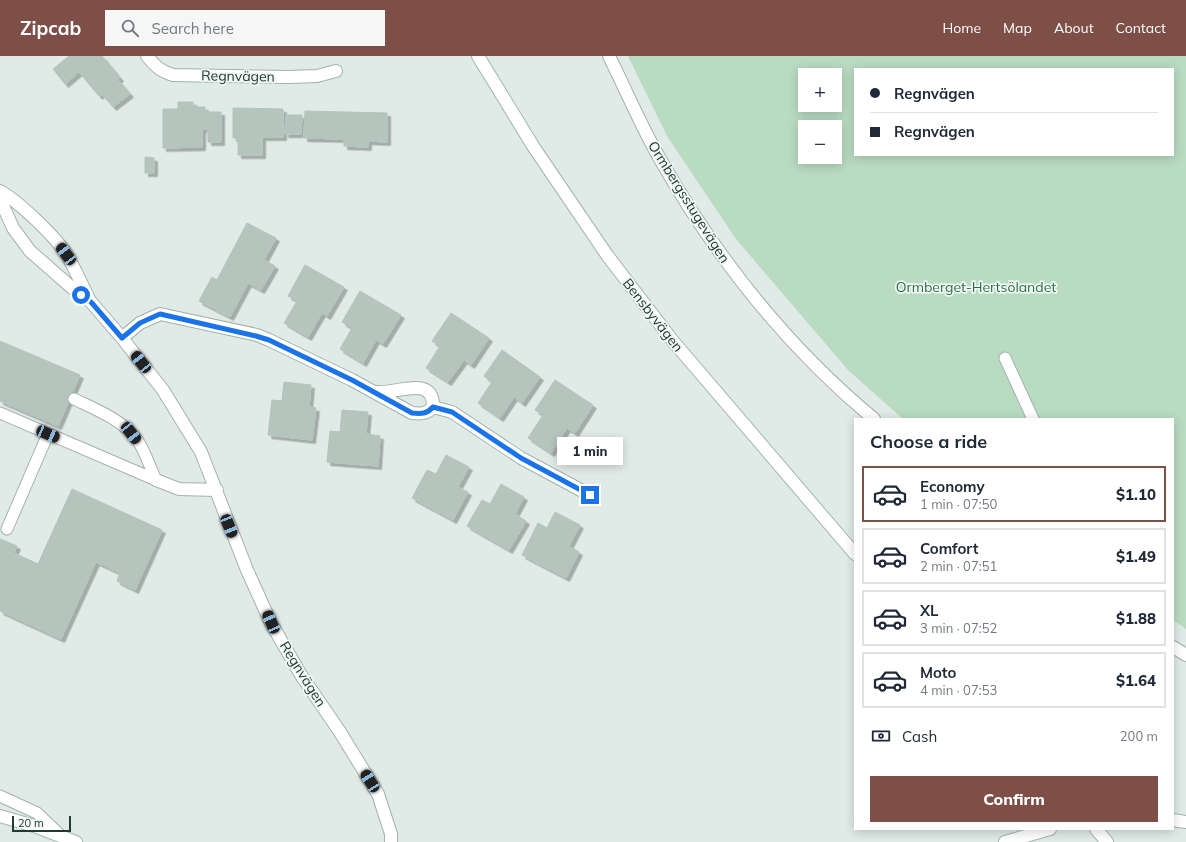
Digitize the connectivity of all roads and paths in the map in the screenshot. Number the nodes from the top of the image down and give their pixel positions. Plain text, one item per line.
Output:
1 (147, 56) edge
2 (478, 56) edge
3 (609, 56) edge
4 (336, 71) dead end
5 (0, 191) edge
6 (0, 199) edge
7 (91, 302) junction
8 (122, 338) junction
9 (1005, 358) dead end
10 (375, 392) junction
11 (74, 399) dead end
12 (433, 407) junction
13 (0, 413) edge
14 (873, 418) edge
15 (1033, 418) edge
16 (48, 434) junction
17 (156, 480) junction
18 (217, 490) junction
19 (590, 495) dead end
20 (7, 528) dead end
21 (854, 553) edge
22 (1174, 648) edge
23 (1186, 655) edge
24 (0, 796) edge
25 (0, 816) edge
26 (1174, 820) edge
27 (1186, 822) edge
28 (1047, 830) edge
29 (1097, 830) edge
30 (60, 836) junction
31 (76, 842) edge
32 (391, 842) edge
33 (1005, 842) edge
34 (1107, 842) edge

1 - 4 street, Regnvägen
2 - 21 street, Bensbyvägen
3 - 14 street, Ormbergsstugevägen
5 - 7 street, Regnvägen
6 - 7 street, Regnvägen
7 - 8 street, Regnvägen
8 - 10 street
8 - 18 street, Regnvägen
9 - 15 lane
10 - 12 street
10 - 12 street
11 - 17 lane
12 - 19 street
13 - 16 lane
16 - 17 lane
16 - 20 lane
17 - 18 street
18 - 32 street, Regnvägen
22 - 23 street
24 - 30 lane
25 - 30 street
26 - 27 street
28 - 33 street
29 - 34 street
30 - 31 street

